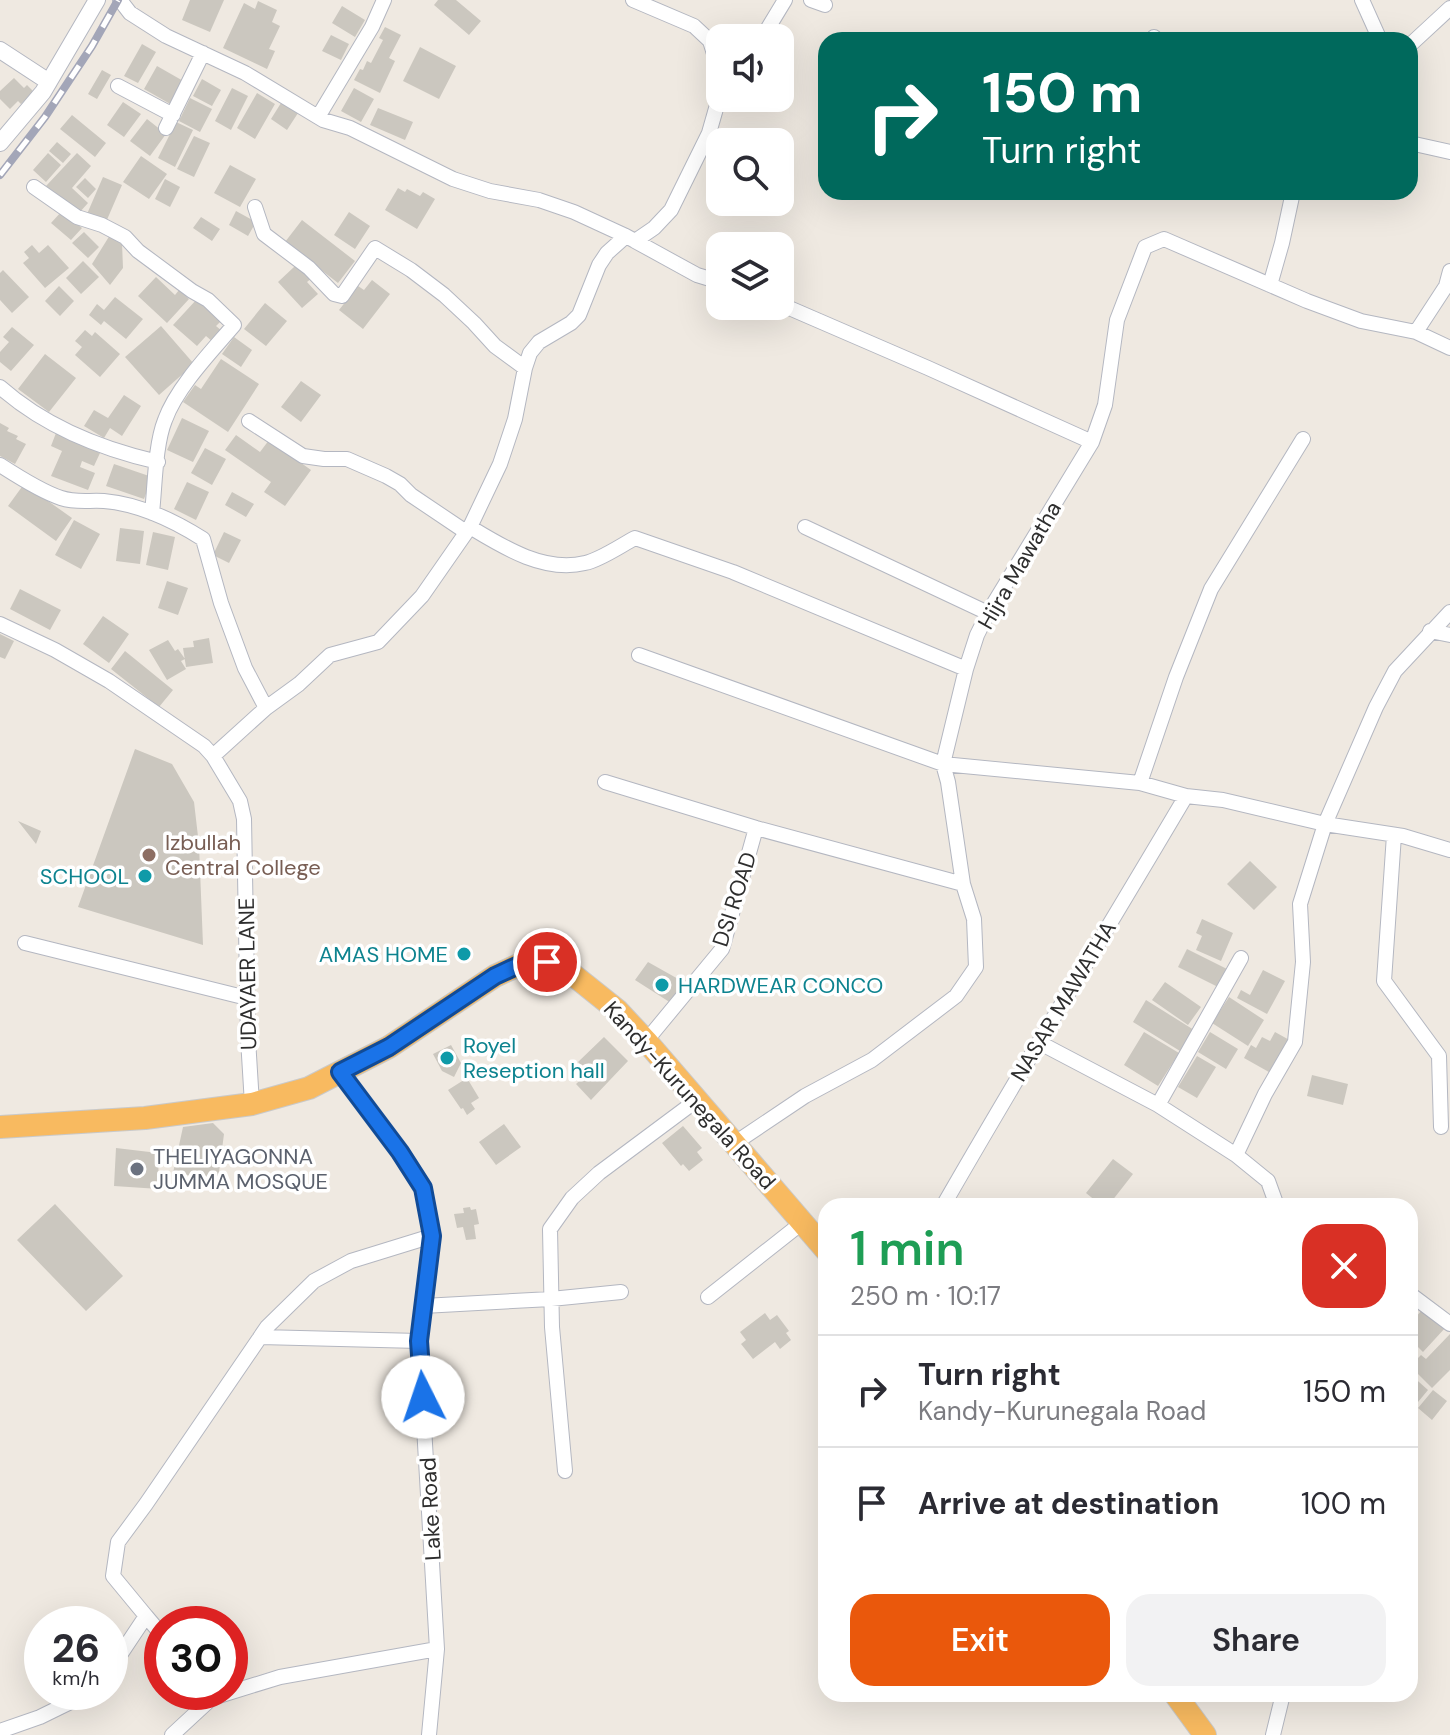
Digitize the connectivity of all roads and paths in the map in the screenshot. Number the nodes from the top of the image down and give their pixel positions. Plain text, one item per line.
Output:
1 (97, 0) edge
2 (120, 0) edge
3 (384, 0) edge
4 (633, 0) edge
5 (785, 0) edge
6 (1362, 0) edge
7 (1450, 8) edge
8 (770, 24) edge
9 (1376, 32) edge
10 (706, 37) edge
11 (1418, 38) edge
12 (0, 50) edge
13 (203, 53) junction
14 (49, 82) junction
15 (118, 86) dead end
16 (715, 112) edge
17 (318, 117) junction
18 (0, 143) edge
19 (1418, 145) edge
20 (1450, 152) edge
21 (34, 187) dead end
22 (1291, 200) edge
23 (255, 207) dead end
24 (631, 238) junction
25 (1450, 271) edge
26 (706, 278) edge
27 (1270, 285) junction
28 (794, 310) edge
29 (1416, 332) junction
30 (1450, 348) edge
31 (525, 368) junction
32 (0, 387) edge
33 (249, 421) dead end
34 (1303, 439) dead end
35 (1092, 442) junction
36 (158, 462) junction
37 (0, 465) edge
38 (152, 513) junction
39 (805, 527) dead end
40 (468, 529) junction
41 (1450, 612) edge
42 (988, 613) junction
43 (0, 624) edge
44 (1430, 631) junction
45 (1450, 635) edge
46 (639, 655) dead end
47 (966, 669) junction
48 (266, 708) junction
49 (213, 756) junction
50 (943, 764) junction
51 (605, 782) dead end
52 (1140, 783) junction
53 (1186, 796) junction
54 (1325, 824) junction
55 (756, 828) junction
56 (1394, 835) junction
57 (1450, 850) edge
58 (963, 884) junction
59 (25, 943) dead end
60 (1241, 958) dead end
61 (247, 998) junction
62 (646, 1041) junction
63 (1040, 1043) junction
64 (1444, 1057) edge
65 (340, 1072) junction
66 (697, 1100) junction
67 (252, 1104) junction
68 (1158, 1105) junction
69 (0, 1127) edge
70 (1441, 1127) dead end
71 (735, 1143) junction
72 (1236, 1155) junction
73 (948, 1198) edge
74 (1274, 1198) edge
75 (803, 1222) junction
76 (432, 1236) junction
77 (818, 1240) edge
78 (621, 1292) dead end
79 (708, 1297) dead end
80 (551, 1299) junction
81 (1418, 1300) edge
82 (423, 1306) junction
83 (1450, 1324) edge
84 (260, 1337) junction
85 (419, 1341) junction
86 (565, 1471) dead end
87 (144, 1614) edge
88 (144, 1619) edge
89 (128, 1643) edge
90 (437, 1649) junction
91 (248, 1685) edge
92 (1181, 1702) edge
93 (1281, 1702) edge
94 (54, 1710) edge
95 (196, 1710) edge
96 (0, 1731) edge
97 (172, 1735) edge
98 (429, 1735) edge
99 (1205, 1735) edge
100 (1273, 1735) edge

1 - 14 street
2 - 13 street
3 - 17 street
4 - 10 street
5 - 8 street
6 - 9 street
7 - 11 street
12 - 14 street
13 - 15 street
13 - 17 street
14 - 18 street
16 - 24 street
17 - 24 street
19 - 20 street
21 - 36 street
22 - 27 street
23 - 31 street
24 - 26 street
24 - 31 street
25 - 29 street
27 - 29 street, Hijra Mawatha
27 - 35 street, Hijra Mawatha
28 - 35 street
29 - 30 street, Hijra Mawatha
31 - 40 street
32 - 36 street
33 - 40 street
34 - 52 street
35 - 42 street, Hijra Mawatha
36 - 38 street
37 - 38 street
38 - 48 street
39 - 42 street
40 - 47 street
40 - 48 street
41 - 44 street
42 - 47 street, Hijra Mawatha
43 - 49 street, UDAYAER LANE
44 - 45 street
44 - 54 street
46 - 50 street
47 - 50 street, Hijra Mawatha
48 - 49 street
49 - 61 street, UDAYAER LANE
50 - 52 street
50 - 58 street, Hijra Mawatha
51 - 55 street
52 - 53 street
53 - 54 street
53 - 63 street, NASAR MAWATHA
54 - 56 street
54 - 72 street
55 - 58 street
55 - 62 street, DSI ROAD
56 - 57 street
56 - 64 street
58 - 71 street, Hijra Mawatha
59 - 61 street
60 - 68 street
61 - 67 street, UDAYAER LANE
62 - 65 highway, Kandy-Kurunegala Road
62 - 66 highway, Kandy-Kurunegala Road
63 - 68 street
63 - 73 street, NASAR MAWATHA
64 - 70 street
65 - 67 highway, Kandy-Kurunegala Road
65 - 76 street, Lake Road
66 - 71 highway, Kandy-Kurunegala Road
66 - 80 street
67 - 69 highway, Kandy-Kurunegala Road
68 - 72 street
71 - 75 highway, Kandy-Kurunegala Road
72 - 74 street
75 - 77 highway, Kandy-Kurunegala Road
75 - 79 street
76 - 82 street, Lake Road
76 - 84 street
78 - 80 street
80 - 82 street
80 - 86 street
81 - 83 street
82 - 85 street, Lake Road
84 - 85 street
84 - 87 street
85 - 90 street, Lake Road
88 - 89 street
90 - 91 street
90 - 98 street, Lake Road
92 - 99 highway
93 - 100 street
94 - 96 street
95 - 97 street

